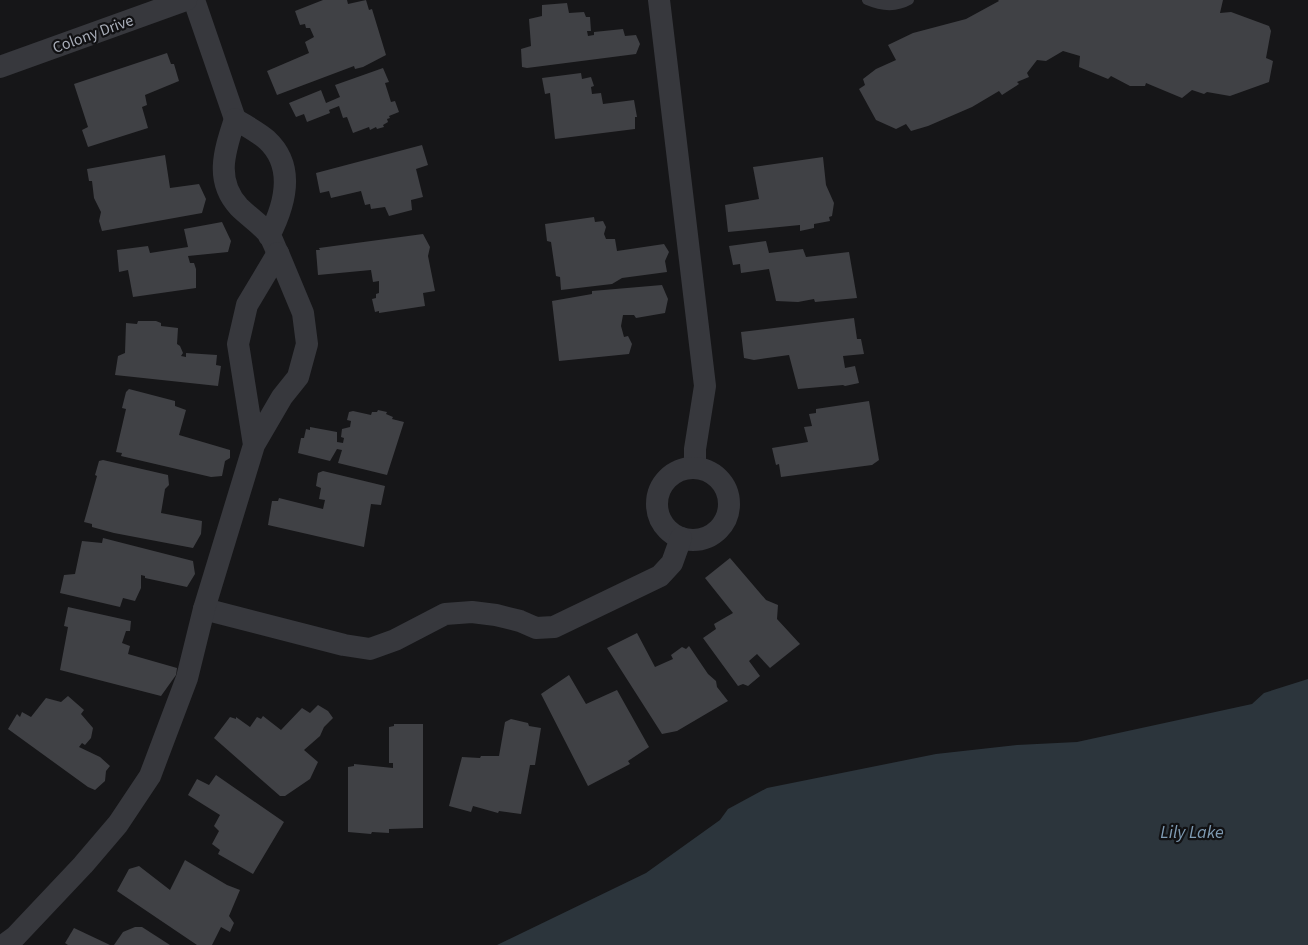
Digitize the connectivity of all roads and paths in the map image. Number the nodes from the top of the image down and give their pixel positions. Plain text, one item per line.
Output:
1 (186, 0) edge
2 (194, 0) edge
3 (659, 0) edge
4 (867, 0) edge
5 (909, 0) edge
6 (0, 68) edge
7 (236, 119) junction
8 (274, 244) junction
9 (254, 446) junction
10 (695, 468) junction
11 (681, 538) junction
12 (204, 609) junction
13 (4, 945) edge

1 - 6 street, Colony Drive
2 - 7 street
3 - 10 street
4 - 5 lane
7 - 8 street
7 - 8 street
8 - 9 street
8 - 9 street
9 - 12 street
10 - 11 street
10 - 11 street
11 - 12 street
12 - 13 street

